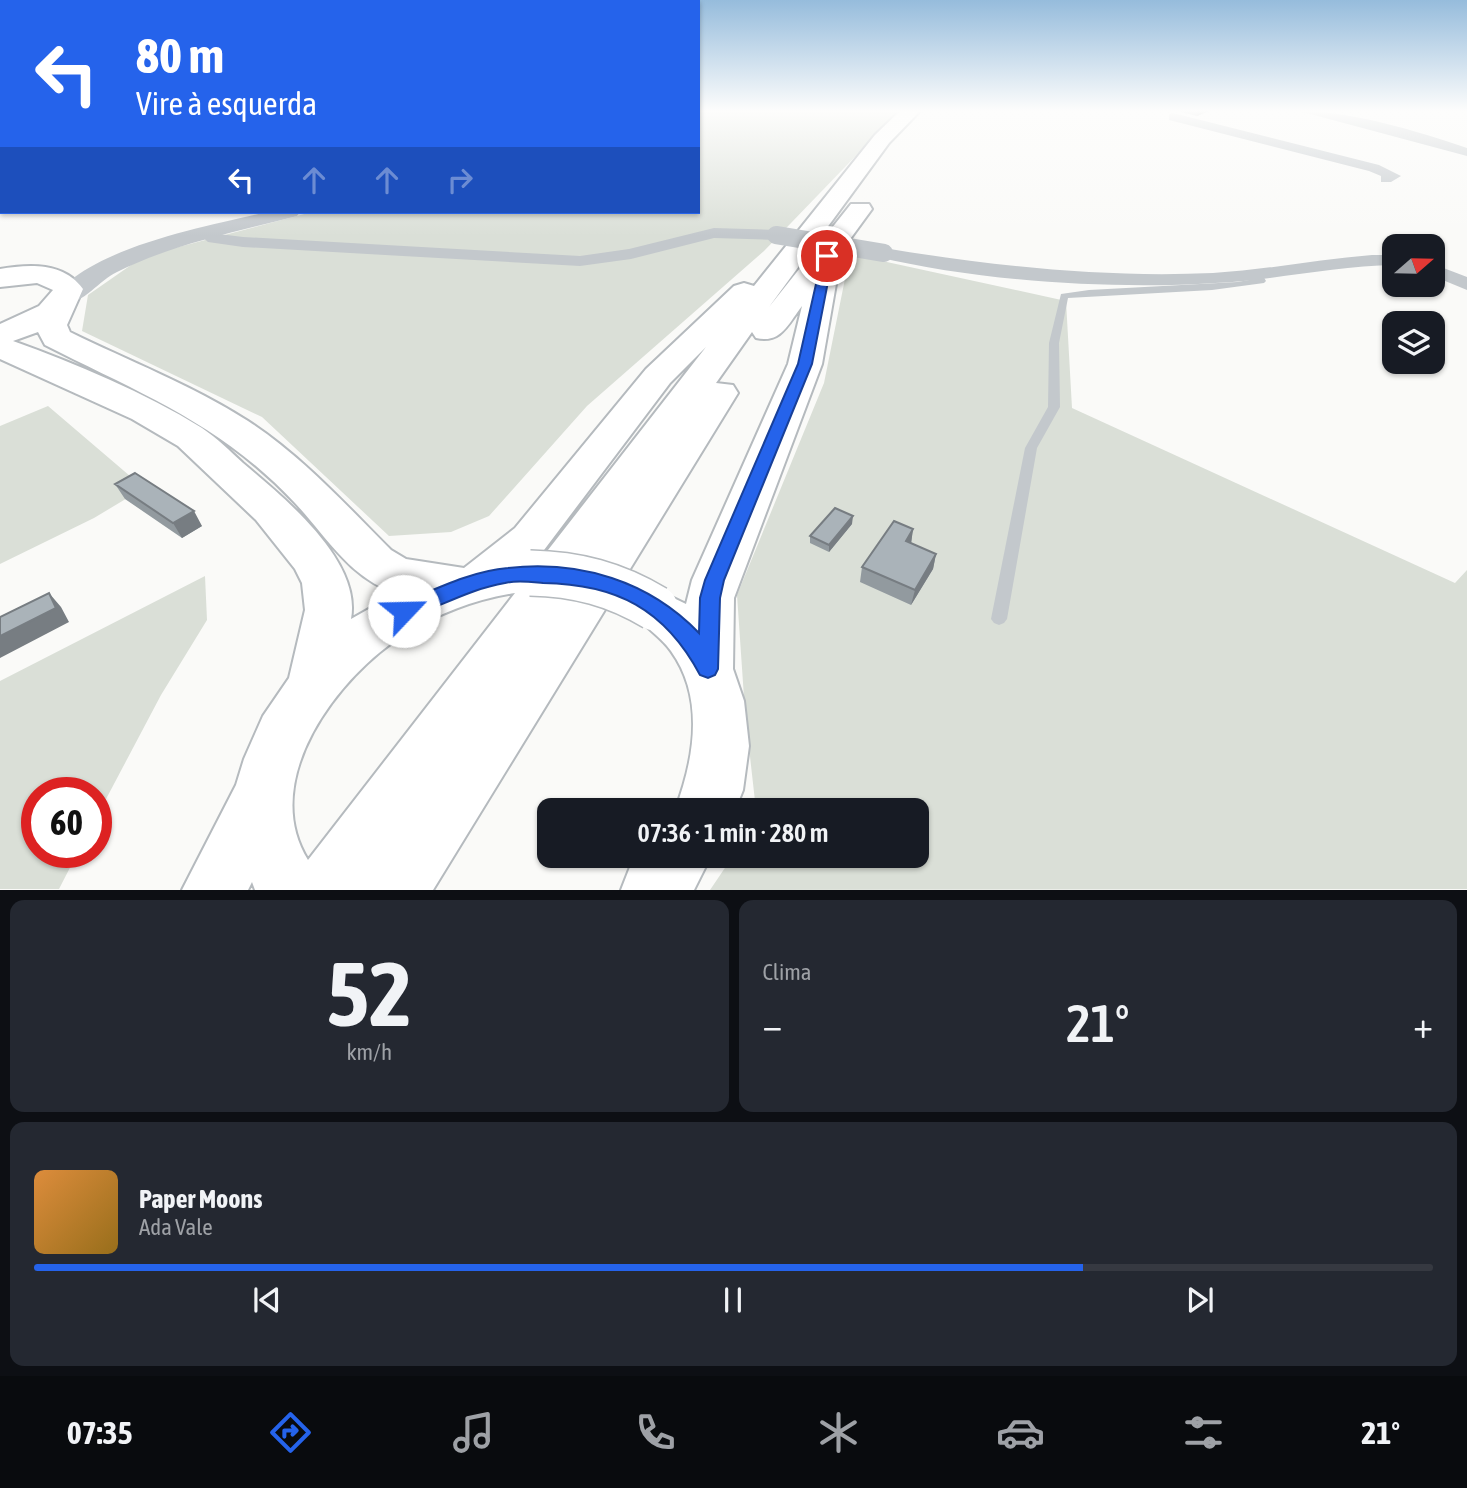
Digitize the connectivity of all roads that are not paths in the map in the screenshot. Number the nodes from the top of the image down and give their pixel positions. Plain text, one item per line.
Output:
1 (873, 153) edge
2 (900, 153) edge
3 (1314, 153) edge
4 (886, 173) dead end
5 (1386, 179) dead end
6 (871, 193) dead end
7 (282, 214) edge
8 (206, 233) junction
9 (800, 246) junction
10 (1382, 261) edge
11 (1256, 273) junction
12 (1446, 275) edge
13 (0, 278) edge
14 (1467, 284) edge
15 (59, 293) junction
16 (0, 335) edge
17 (0, 348) edge
18 (492, 580) junction
19 (999, 619) dead end
20 (708, 669) junction
21 (314, 682) junction
22 (263, 795) junction
23 (708, 798) edge
24 (670, 868) edge
25 (299, 886) edge
26 (214, 890) edge
27 (396, 890) edge
28 (653, 890) edge

1 - 9 main road
2 - 4 main road
3 - 5 street
6 - 9 main road
7 - 8 street
8 - 9 street
8 - 15 street
9 - 11 street, bridge
9 - 18 main road
9 - 20 main road
9 - 25 main road
9 - 27 main road
10 - 11 street
11 - 19 lane
12 - 14 street
13 - 15 main road
15 - 16 main road
15 - 18 main road
17 - 21 main road
18 - 20 main road, bridge
18 - 21 main road
20 - 23 main road
21 - 22 main road
22 - 25 main road
22 - 26 main road
24 - 28 main road

